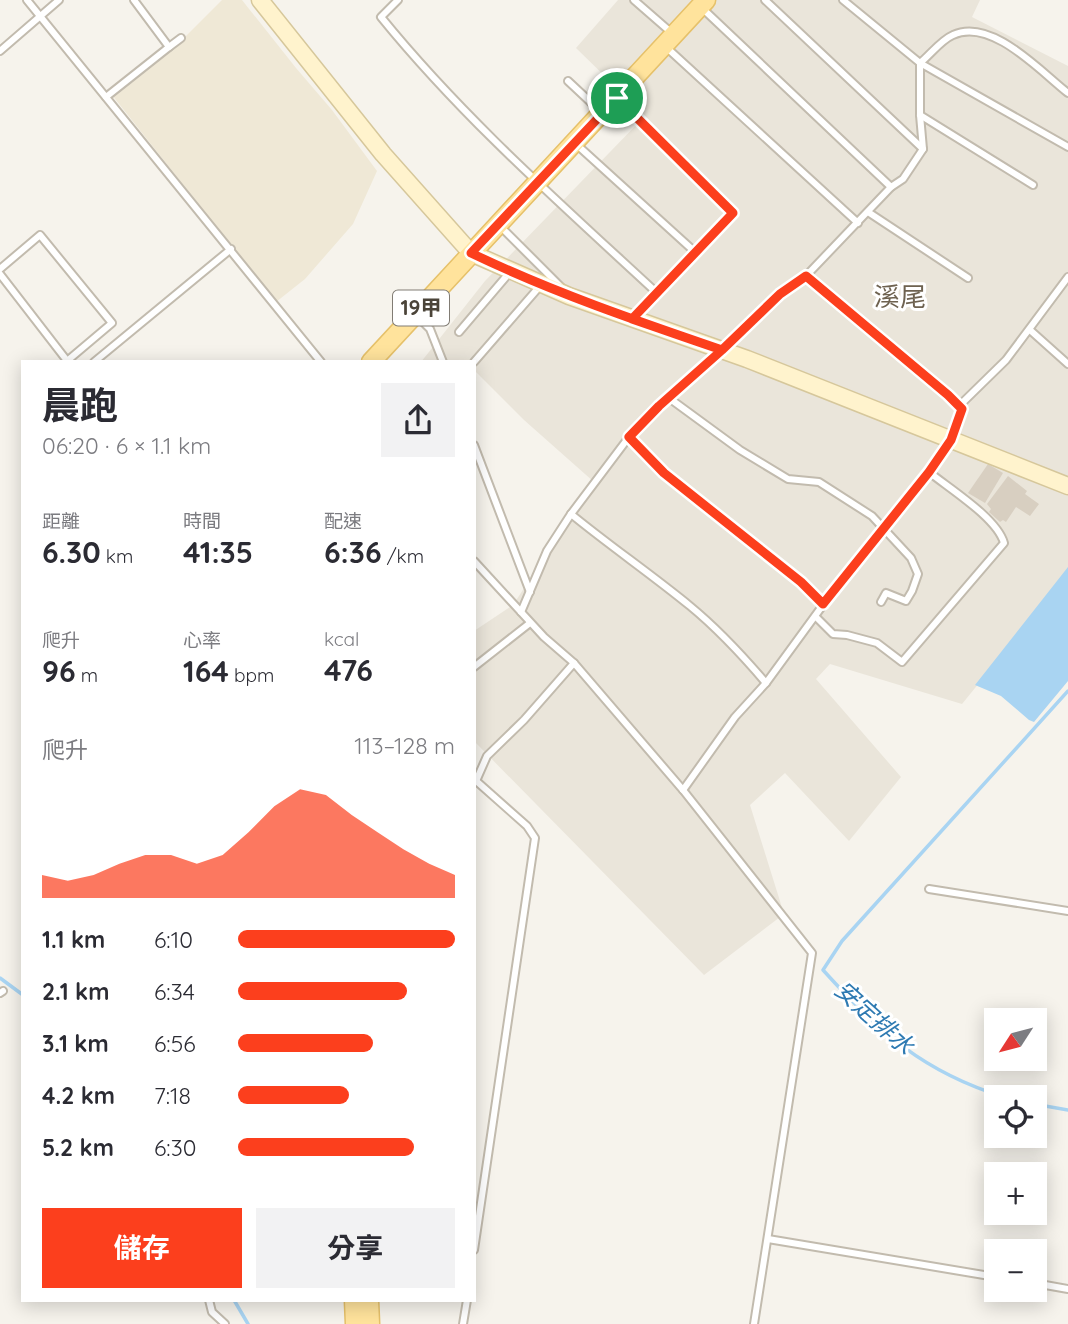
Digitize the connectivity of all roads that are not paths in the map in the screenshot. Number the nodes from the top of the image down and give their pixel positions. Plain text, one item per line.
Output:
1 (27, 0) edge
2 (59, 0) edge
3 (134, 0) edge
4 (260, 0) edge
5 (398, 0) edge
6 (634, 0) edge
7 (765, 0) edge
8 (843, 0) edge
9 (703, 3) edge
10 (40, 17) junction
11 (181, 38) dead end
12 (669, 41) junction
13 (169, 47) junction
14 (0, 51) edge
15 (920, 63) junction
16 (568, 81) dead end
17 (1068, 93) edge
18 (106, 97) junction
19 (617, 98) junction
20 (603, 114) junction
21 (919, 115) junction
22 (576, 144) junction
23 (1068, 147) edge
24 (923, 149) junction
25 (538, 184) junction
26 (1033, 185) dead end
27 (891, 187) junction
28 (868, 212) junction
29 (858, 223) junction
30 (499, 225) junction
31 (231, 248) junction
32 (695, 252) junction
33 (471, 253) junction
34 (0, 269) edge
35 (511, 270) junction
36 (0, 274) edge
37 (806, 276) junction
38 (1068, 277) edge
39 (968, 278) dead end
40 (542, 284) junction
41 (657, 293) junction
42 (569, 296) junction
43 (415, 314) junction
44 (632, 319) junction
45 (1030, 330) junction
46 (459, 332) dead end
47 (722, 350) junction
48 (66, 360) edge
49 (70, 360) edge
50 (96, 360) edge
51 (319, 360) edge
52 (373, 360) edge
53 (442, 360) edge
54 (476, 360) edge
55 (1068, 364) edge
56 (669, 398) junction
57 (960, 405) junction
58 (629, 437) junction
59 (951, 440) junction
60 (476, 450) edge
61 (929, 472) junction
62 (1068, 486) edge
63 (571, 514) junction
64 (884, 527) junction
65 (476, 563) edge
66 (530, 592) junction
67 (881, 602) dead end
68 (823, 604) junction
69 (521, 612) junction
70 (816, 617) junction
71 (530, 623) junction
72 (574, 663) junction
73 (476, 665) edge
74 (766, 683) junction
75 (476, 778) edge
76 (476, 781) edge
77 (683, 790) junction
78 (929, 889) dead end
79 (1068, 911) edge
80 (476, 1237) edge
81 (768, 1239) junction
82 (984, 1275) edge
83 (1047, 1285) edge
84 (1068, 1289) edge
85 (210, 1302) edge
86 (355, 1302) edge
87 (369, 1302) edge
88 (467, 1302) edge
89 (225, 1324) edge
90 (355, 1324) edge
91 (370, 1324) edge
92 (463, 1324) edge
93 (754, 1324) edge

1 - 10 lane
2 - 10 lane
3 - 13 lane
4 - 33 street
5 - 25 lane
6 - 12 lane
7 - 24 lane
8 - 15 lane
9 - 12 main road, 19甲
9 - 27 lane
10 - 14 lane
10 - 18 lane
11 - 13 lane
12 - 19 main road, 19甲
12 - 29 lane
13 - 18 lane
15 - 17 lane
15 - 21 lane
15 - 23 lane
16 - 20 lane
18 - 31 lane
19 - 20 main road, 19甲
19 - 32 lane
20 - 22 main road, 19甲
21 - 24 lane
21 - 26 lane
22 - 25 main road, 19甲
22 - 32 lane
24 - 27 lane
25 - 30 main road, 19甲
25 - 41 lane
27 - 28 lane
28 - 29 lane
28 - 39 lane
29 - 37 lane
30 - 33 main road, 19甲
30 - 42 lane
31 - 50 lane
31 - 51 lane
32 - 41 lane
33 - 35 street
33 - 43 main road, 19甲
34 - 49 lane
35 - 40 street
35 - 46 lane
36 - 48 lane
37 - 47 lane
37 - 57 lane
38 - 45 lane
40 - 42 street
40 - 54 lane
41 - 44 lane
42 - 44 street
43 - 52 main road, 19甲
43 - 53 lane
44 - 47 street
45 - 55 lane
45 - 57 lane
47 - 56 lane
47 - 59 street
56 - 58 lane
56 - 64 lane
57 - 59 lane
58 - 63 lane
58 - 68 lane
59 - 61 lane
59 - 62 street
60 - 66 lane
61 - 64 lane
61 - 70 lane
63 - 66 lane
63 - 74 lane
64 - 67 lane
64 - 68 lane
65 - 69 lane
66 - 69 lane
68 - 70 lane
69 - 71 lane
70 - 74 lane
71 - 72 lane
71 - 73 lane
72 - 75 lane
72 - 77 lane
74 - 77 lane
76 - 80 lane
77 - 81 lane
78 - 79 lane
81 - 82 lane
81 - 93 lane
83 - 84 lane
85 - 89 lane
86 - 90 main road
87 - 91 main road
88 - 92 lane

